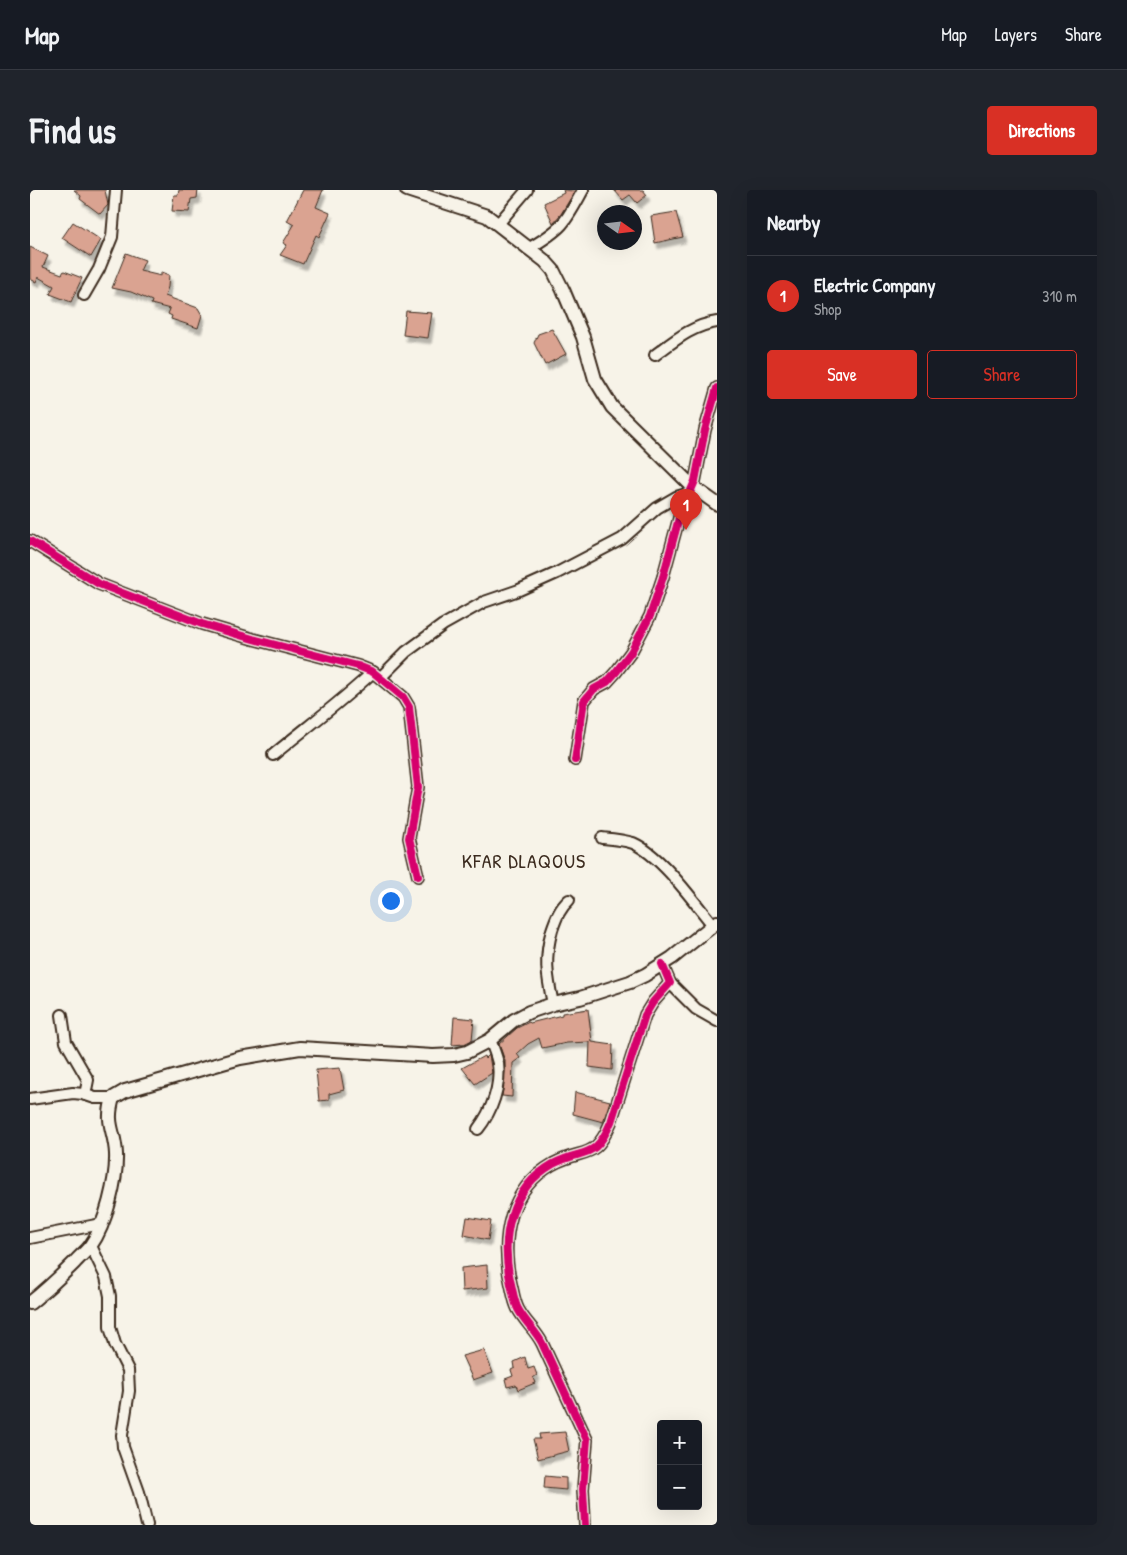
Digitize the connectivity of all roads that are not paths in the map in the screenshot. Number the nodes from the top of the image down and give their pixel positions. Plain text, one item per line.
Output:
1 (116, 190) edge
2 (407, 190) edge
3 (527, 190) edge
4 (583, 190) edge
5 (498, 224) junction
6 (528, 248) junction
7 (84, 295) dead end
8 (717, 322) edge
9 (655, 355) dead end
10 (717, 388) edge
11 (691, 490) junction
12 (717, 504) edge
13 (30, 541) edge
14 (377, 674) junction
15 (273, 755) dead end
16 (575, 760) dead end
17 (602, 838) dead end
18 (418, 876) dead end
19 (569, 900) dead end
20 (715, 924) edge
21 (662, 964) junction
22 (670, 983) junction
23 (553, 1004) junction
24 (62, 1015) dead end
25 (717, 1021) edge
26 (490, 1040) junction
27 (85, 1095) junction
28 (113, 1098) junction
29 (30, 1099) edge
30 (478, 1129) dead end
31 (101, 1224) junction
32 (30, 1238) edge
33 (91, 1246) junction
34 (30, 1303) edge
35 (147, 1525) edge
36 (585, 1525) edge

1 - 7 street
2 - 5 main road
3 - 5 street
4 - 6 street
5 - 6 main road
6 - 11 main road
8 - 9 street
10 - 11 street
11 - 12 main road
11 - 14 street
11 - 16 street
13 - 14 street
14 - 15 street
14 - 18 street
17 - 20 street
19 - 23 street
20 - 21 main road
21 - 22 street
21 - 23 main road
22 - 25 street
22 - 36 street
23 - 26 main road
24 - 27 street
26 - 28 main road
26 - 30 street
27 - 28 street
27 - 29 street
28 - 31 main road
31 - 32 street
31 - 33 main road
33 - 34 main road
33 - 35 street

